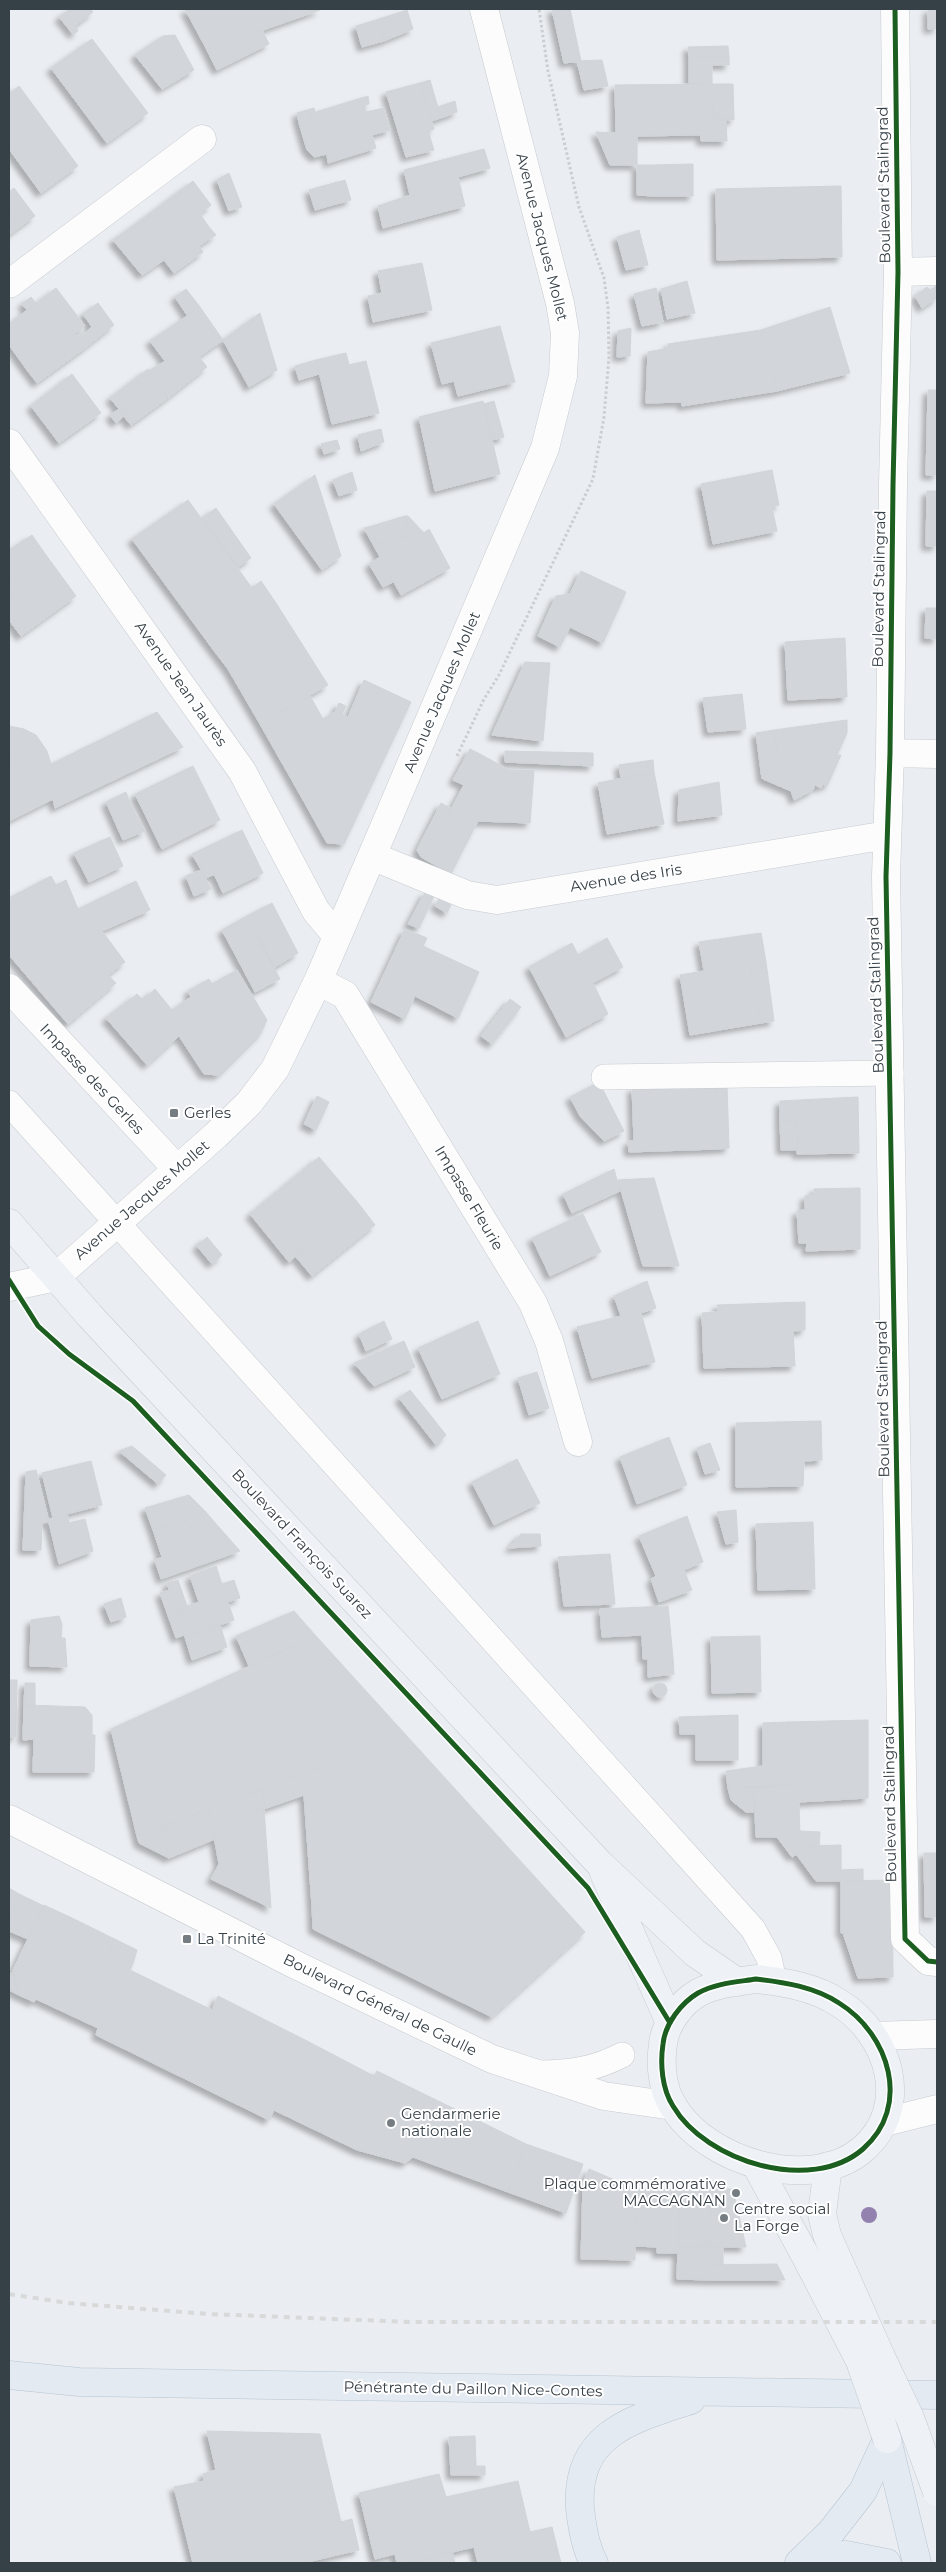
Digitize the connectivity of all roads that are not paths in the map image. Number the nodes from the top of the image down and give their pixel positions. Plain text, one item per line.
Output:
1 (484, 9) edge
2 (895, 9) edge
3 (202, 139) dead end
4 (937, 271) edge
5 (898, 272) junction
6 (9, 284) edge
7 (9, 443) edge
8 (890, 753) junction
9 (937, 754) edge
10 (887, 835) junction
11 (372, 856) junction
12 (336, 935) junction
13 (318, 981) junction
14 (9, 988) edge
15 (891, 1073) junction
16 (604, 1077) dead end
17 (9, 1103) edge
18 (177, 1169) junction
19 (9, 1223) edge
20 (116, 1224) junction
21 (56, 1277) junction
22 (9, 1287) edge
23 (578, 1442) dead end
24 (9, 1819) edge
25 (599, 1863) junction
26 (937, 1962) edge
27 (774, 1981) junction
28 (737, 1982) junction
29 (670, 2023) junction
30 (937, 2034) edge
31 (873, 2036) junction
32 (622, 2055) dead end
33 (540, 2074) junction
34 (673, 2106) junction
35 (937, 2109) edge
36 (885, 2122) junction
37 (756, 2165) junction
38 (828, 2166) junction
39 (871, 2359) junction
40 (9, 2375) edge
41 (712, 2393) junction
42 (937, 2395) edge
43 (887, 2440) junction
44 (937, 2492) edge
45 (802, 2562) edge
46 (594, 2563) edge
47 (887, 2563) edge
48 (917, 2563) edge

1 - 11 street, Avenue Jacques Mollet
2 - 5 street, Boulevard Stalingrad
3 - 6 street
4 - 5 street
5 - 8 street, Boulevard Stalingrad
7 - 12 street, Avenue Jean Jaurès
8 - 9 street
8 - 10 street, Boulevard Stalingrad
10 - 11 street, Avenue des Iris
10 - 15 street, Boulevard Stalingrad
11 - 12 street, Avenue Jacques Mollet
12 - 13 street, Avenue Jacques Mollet
13 - 18 street, Avenue Jacques Mollet
13 - 23 street, Impasse Fleurie
14 - 18 street, Impasse des Gerles
15 - 16 lane
15 - 26 street, Boulevard Stalingrad
17 - 20 lane
18 - 20 street, Avenue Jacques Mollet
19 - 21 main road, Boulevard François Suarez
20 - 21 street, Avenue Jacques Mollet
20 - 27 lane
21 - 22 street
21 - 25 main road, Boulevard François Suarez
24 - 33 street, Boulevard Général de Gaulle
25 - 28 main road, Boulevard François Suarez
25 - 29 main road, Boulevard François Suarez
27 - 28 main road
27 - 31 main road
28 - 29 main road
29 - 34 main road
30 - 31 street
31 - 36 main road
32 - 33 lane, Boulevard Général de Gaulle
33 - 34 street, Boulevard Général de Gaulle
34 - 37 main road
35 - 36 street
36 - 38 main road
37 - 38 main road
37 - 39 main road
38 - 39 main road
39 - 43 main road, bridge
39 - 44 main road, bridge
40 - 41 main road, Pénétrante du Paillon Nice-Contes
41 - 42 main road, Pénétrante du Paillon Nice-Contes
41 - 46 main road
43 - 45 main road
43 - 48 main road
45 - 47 main road

